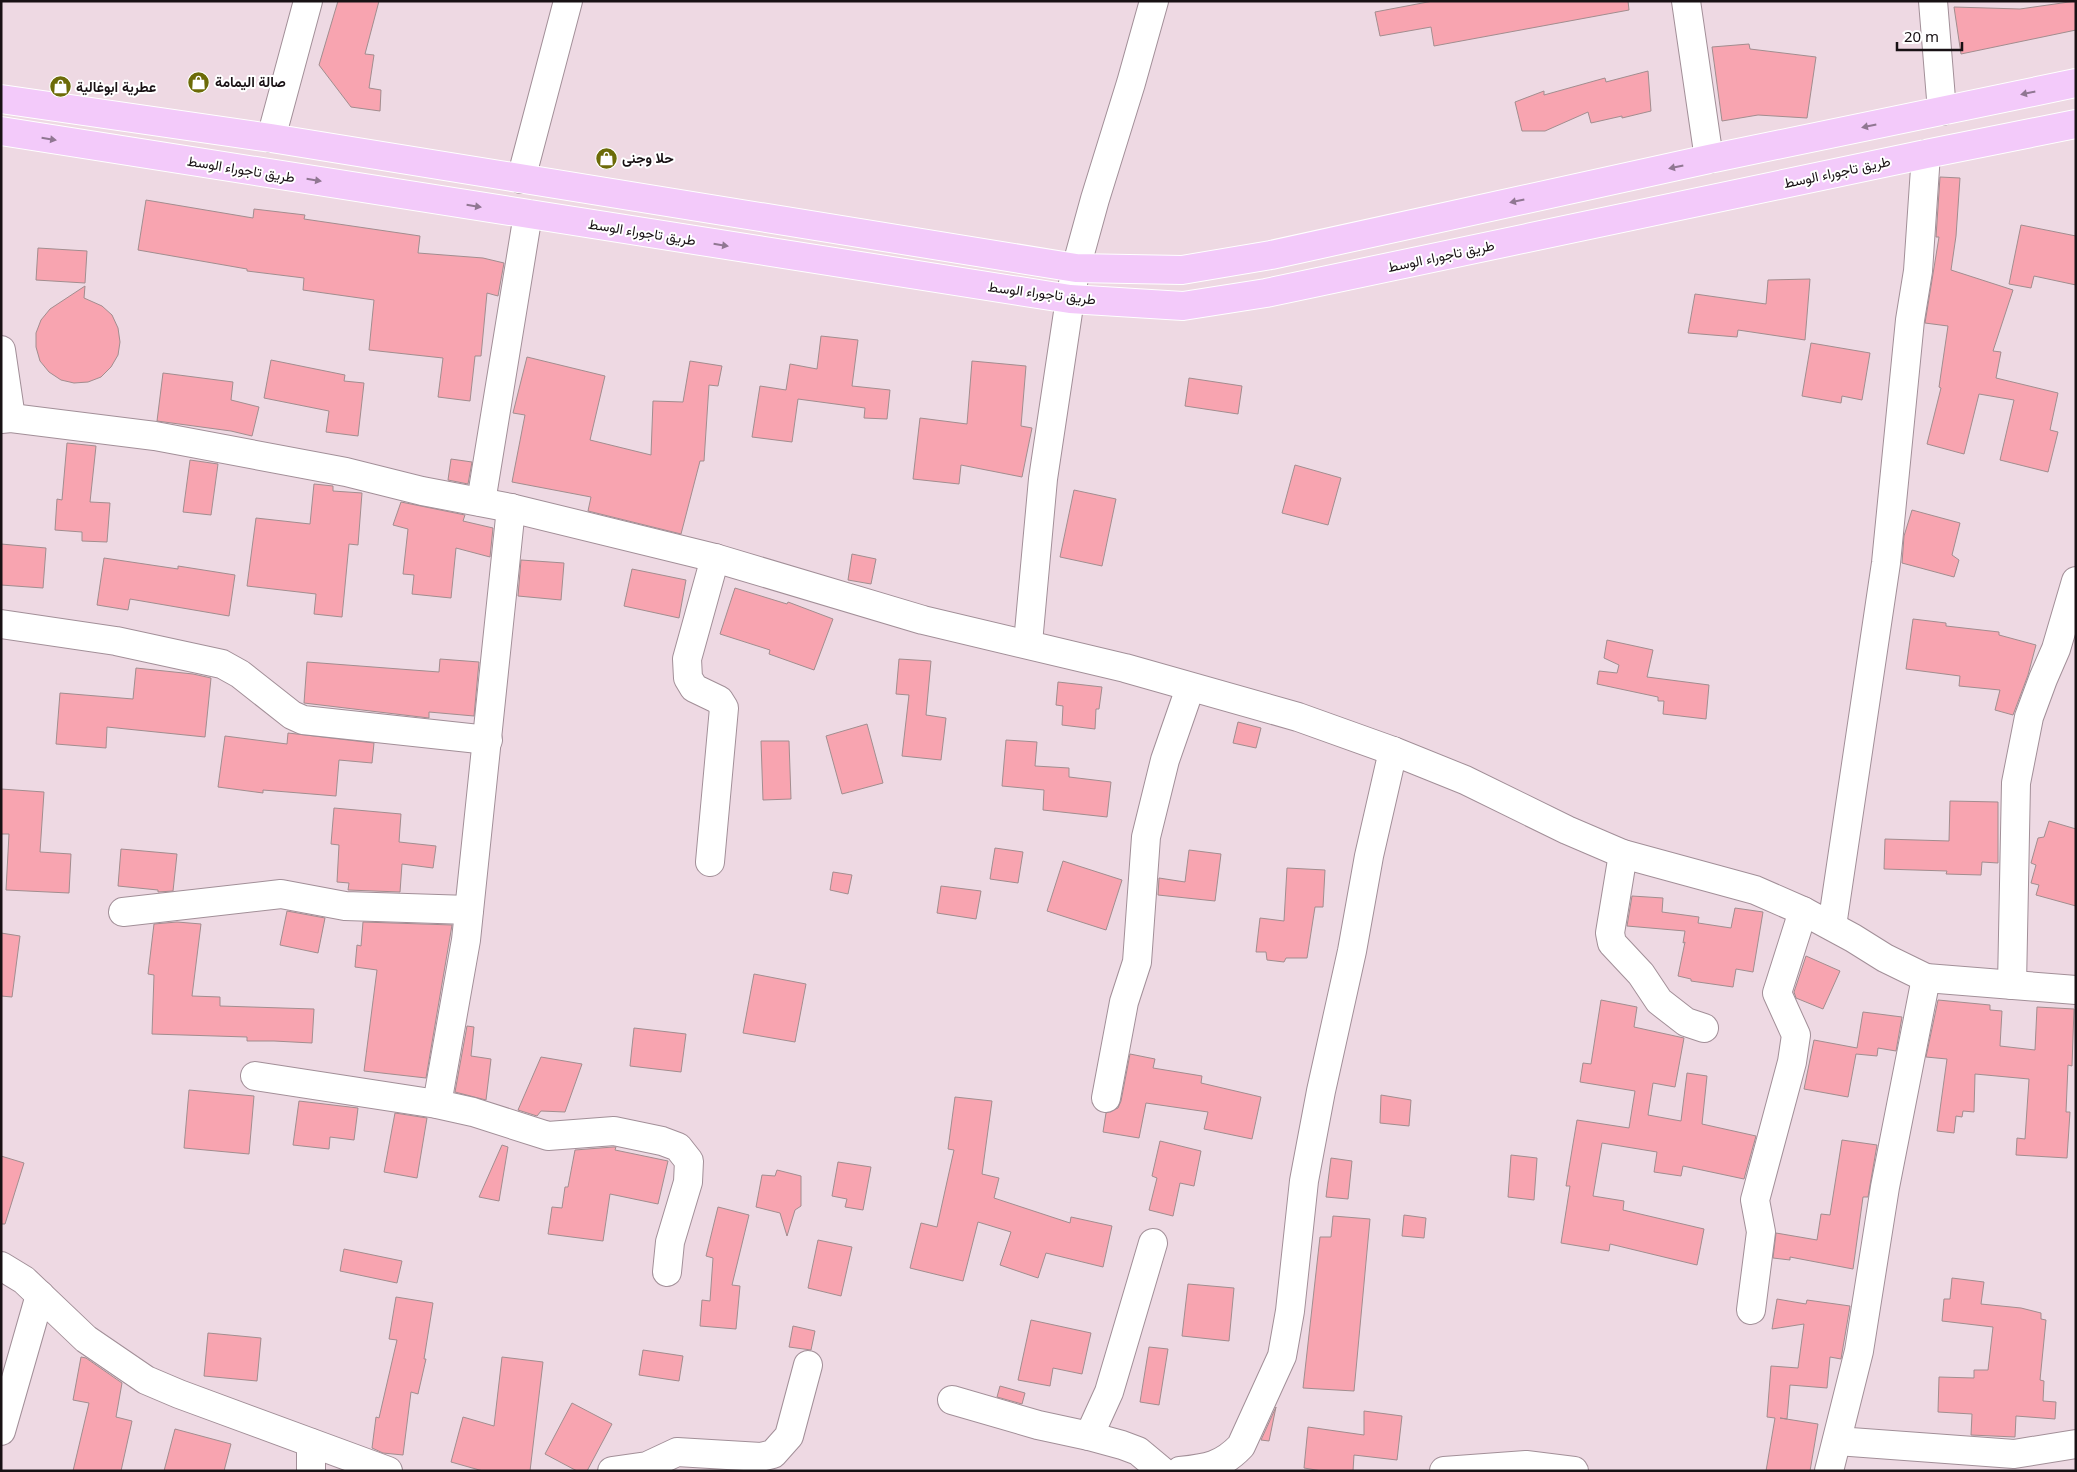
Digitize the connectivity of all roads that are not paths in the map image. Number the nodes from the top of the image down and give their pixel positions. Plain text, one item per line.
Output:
1 (308, 1) edge
2 (568, 1) edge
3 (1154, 1) edge
4 (1686, 1) edge
5 (1932, 1) edge
6 (2076, 82) edge
7 (1, 99) edge
8 (1942, 111) junction
9 (2076, 124) edge
10 (1, 131) edge
11 (271, 138) junction
12 (1926, 154) junction
13 (1709, 159) junction
14 (522, 179) junction
15 (528, 214) junction
16 (1076, 268) junction
17 (1070, 299) junction
18 (1, 350) edge
19 (6, 418) edge
20 (481, 502) junction
21 (511, 508) junction
22 (715, 558) junction
23 (2076, 580) edge
24 (1, 624) edge
25 (1028, 644) junction
26 (1190, 688) junction
27 (488, 740) junction
28 (1393, 751) junction
29 (1623, 854) junction
30 (710, 862) dead end
31 (469, 910) junction
32 (1803, 911) junction
33 (123, 912) dead end
34 (1832, 926) junction
35 (1926, 978) junction
36 (2012, 985) junction
37 (2076, 990) edge
38 (1704, 1028) dead end
39 (255, 1076) dead end
40 (1106, 1098) dead end
41 (437, 1104) junction
42 (1153, 1243) dead end
43 (1, 1266) edge
44 (667, 1272) dead end
45 (40, 1295) junction
46 (1750, 1310) dead end
47 (808, 1365) dead end
48 (952, 1400) dead end
49 (1, 1431) edge
50 (1089, 1436) junction
51 (1837, 1442) junction
52 (311, 1443) junction
53 (2076, 1444) edge
54 (311, 1471) edge
55 (388, 1471) edge
56 (612, 1471) edge
57 (1162, 1471) edge
58 (1180, 1471) edge
59 (1444, 1471) edge
60 (1574, 1471) edge
61 (1829, 1471) edge

1 - 11 street
2 - 14 street
3 - 16 street
4 - 13 street
5 - 8 street
6 -> 8 main road
7 - 11 main road
8 -> 13 main road
9 - 12 main road, طريق تاجوراء الوسط
10 -> 15 main road, طريق تاجوراء الوسط
11 - 14 main road
12 - 17 main road, طريق تاجوراء الوسط
12 - 34 street
13 -> 16 main road
14 - 16 main road
15 -> 17 main road, طريق تاجوراء الوسط
15 - 20 street
16 - 17 street
17 - 25 street
18 - 19 street
19 - 20 street
20 - 21 street
21 - 22 street
21 - 27 street
22 - 25 street
22 - 30 street
23 - 36 street
24 - 27 street
25 - 26 street
26 - 28 street
26 - 40 street
27 - 31 street
28 - 29 street
28 - 58 street
29 - 32 street
29 - 38 street
31 - 33 street
31 - 41 street
32 - 34 street
32 - 46 street
34 - 35 street
35 - 36 street
35 - 51 street
36 - 37 street
39 - 41 street
41 - 44 street
42 - 50 street
43 - 45 street
45 - 49 street
45 - 52 street
47 - 56 street
48 - 50 street
50 - 57 street
51 - 53 street
51 - 61 street
52 - 54 street
52 - 55 street
59 - 60 street

